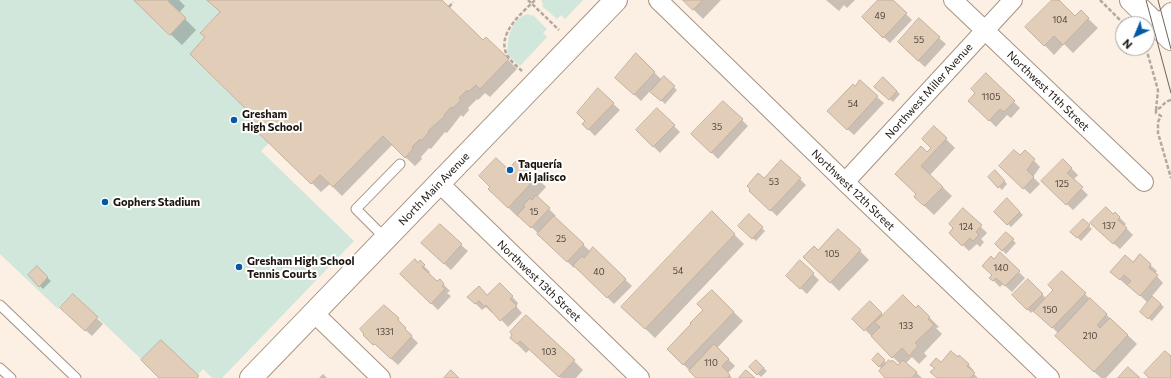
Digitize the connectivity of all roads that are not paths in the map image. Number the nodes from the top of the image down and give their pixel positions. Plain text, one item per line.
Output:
1 (616, 0) edge
2 (658, 0) edge
3 (953, 0) edge
4 (1013, 0) edge
5 (1131, 0) edge
6 (1167, 26) edge
7 (984, 30) junction
8 (400, 164) dead end
9 (845, 182) junction
10 (1144, 182) dead end
11 (439, 184) junction
12 (386, 239) junction
13 (0, 305) edge
14 (314, 313) junction
15 (0, 368) edge
16 (11, 378) edge
17 (76, 378) edge
18 (251, 378) edge
19 (381, 378) edge
20 (640, 378) edge
21 (1050, 378) edge

1 - 11 street, North Main Avenue
2 - 9 street, Northwest 12th Street
3 - 7 street, Northwest 11th Street
4 - 7 street, Northwest Miller Avenue
5 - 6 street
7 - 9 street, Northwest Miller Avenue
7 - 10 street, Northwest 11th Street
8 - 12 lane
9 - 21 street, Northwest 12th Street
11 - 12 street, North Main Avenue
11 - 20 street, Northwest 13th Street
12 - 14 street, North Main Avenue
13 - 17 lane
14 - 18 street, North Main Avenue
14 - 19 street
15 - 16 lane

